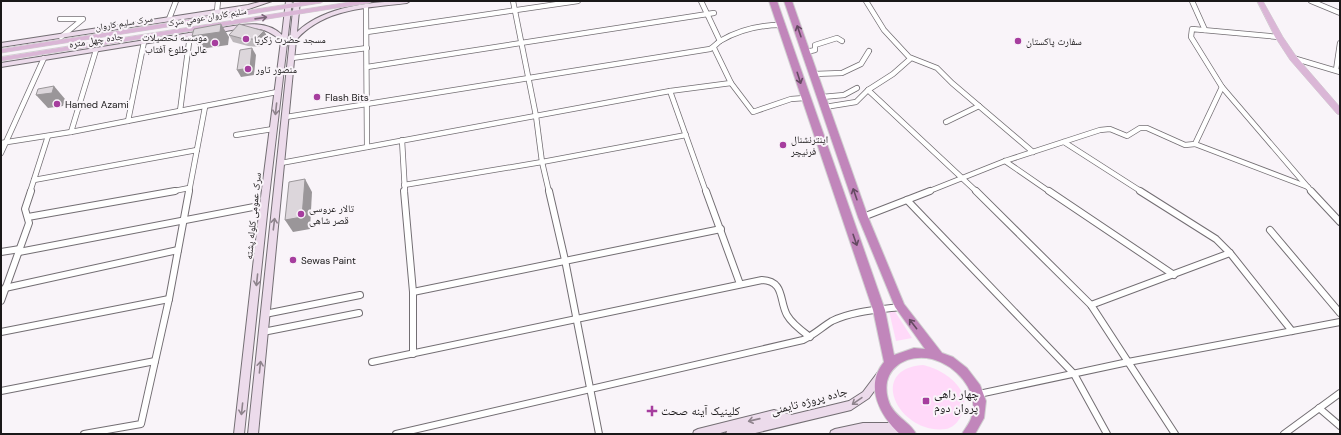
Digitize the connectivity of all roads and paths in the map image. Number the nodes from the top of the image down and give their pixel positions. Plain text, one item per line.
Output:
1 (176, 1) edge
2 (218, 1) edge
3 (269, 1) edge
4 (321, 1) edge
5 (407, 1) edge
6 (513, 1) edge
7 (578, 1) edge
8 (701, 1) edge
9 (773, 1) edge
10 (788, 1) edge
11 (866, 1) edge
12 (1192, 1) edge
13 (1260, 1) edge
14 (1311, 1) edge
15 (250, 4) edge
16 (368, 4) edge
17 (297, 6) edge
18 (288, 7) edge
19 (338, 9) junction
20 (515, 10) junction
21 (217, 11) junction
22 (714, 13) dead end
23 (1340, 13) edge
24 (706, 14) junction
25 (60, 18) dead end
26 (169, 19) junction
27 (241, 20) junction
28 (781, 25) junction
29 (1204, 30) junction
30 (366, 32) junction
31 (190, 35) junction
32 (61, 37) junction
33 (1279, 37) junction
34 (293, 40) junction
35 (842, 40) dead end
36 (284, 41) junction
37 (720, 41) junction
38 (144, 42) junction
39 (521, 42) junction
40 (1340, 43) edge
41 (1, 46) edge
42 (367, 48) junction
43 (714, 48) junction
44 (96, 50) junction
45 (1, 51) edge
46 (869, 51) dead end
47 (806, 52) junction
48 (44, 58) junction
49 (292, 58) junction
50 (1293, 58) junction
51 (1, 59) edge
52 (910, 59) junction
53 (1, 65) edge
54 (367, 66) junction
55 (1338, 71) edge
56 (814, 74) junction
57 (528, 77) junction
58 (731, 83) junction
59 (1222, 87) junction
60 (857, 88) dead end
61 (868, 90) junction
62 (670, 91) junction
63 (278, 92) junction
64 (822, 97) junction
65 (805, 98) junction
66 (367, 104) junction
67 (979, 106) junction
68 (205, 107) junction
69 (825, 107) junction
70 (180, 111) junction
71 (1340, 112) edge
72 (536, 116) junction
73 (286, 117) junction
74 (128, 121) junction
75 (946, 122) dead end
76 (274, 129) junction
77 (72, 132) junction
78 (236, 135) dead end
79 (686, 135) junction
80 (48, 136) junction
81 (402, 140) junction
82 (1064, 142) junction
83 (3, 143) edge
84 (1195, 144) junction
85 (367, 147) junction
86 (197, 150) junction
87 (1033, 152) junction
88 (1, 153) edge
89 (1005, 161) junction
90 (542, 162) junction
91 (281, 163) junction
92 (962, 177) junction
93 (34, 180) junction
94 (404, 184) junction
95 (189, 188) junction
96 (1308, 188) junction
97 (907, 200) junction
98 (264, 205) junction
99 (28, 217) junction
100 (863, 217) junction
101 (184, 219) junction
102 (1340, 222) edge
103 (721, 229) junction
104 (1270, 230) dead end
105 (20, 250) junction
106 (178, 250) junction
107 (1, 252) edge
108 (1230, 253) junction
109 (565, 260) junction
110 (1174, 275) junction
111 (740, 284) junction
112 (5, 288) junction
113 (413, 292) junction
114 (360, 295) dead end
115 (169, 299) junction
116 (1, 301) edge
117 (1092, 305) junction
118 (900, 307) junction
119 (879, 310) junction
120 (359, 313) dead end
121 (1340, 313) edge
122 (265, 314) junction
123 (576, 319) junction
124 (1340, 322) edge
125 (1292, 331) junction
126 (1, 332) edge
127 (263, 332) junction
128 (810, 337) junction
129 (413, 354) junction
130 (937, 355) junction
131 (154, 361) junction
132 (372, 362) dead end
133 (1128, 362) junction
134 (890, 363) junction
135 (883, 373) junction
136 (1074, 374) junction
137 (590, 388) junction
138 (1, 391) edge
139 (1340, 393) edge
140 (979, 394) junction
141 (1319, 408) junction
142 (792, 419) junction
143 (1340, 426) edge
144 (905, 431) edge
145 (974, 431) edge
146 (88, 434) edge
147 (239, 434) edge
148 (253, 434) edge
149 (396, 434) edge
150 (599, 434) edge
151 (698, 434) edge
152 (731, 434) edge
153 (834, 434) edge
154 (1107, 434) edge
155 (1175, 434) edge
156 (1284, 434) edge

1 - 26 street
2 - 21 street
3 - 15 main road, جاده چهل متره
4 - 17 main road
5 - 16 main road
6 - 20 street
7 - 20 street
8 - 24 street
9 - 28 highway
47 -> 10 highway
11 - 52 street
12 - 29 street
13 - 33 main road
14 - 23 street
15 - 21 main road, جاده چهل متره
15 - 27 main road
16 - 19 main road, سلیم کاروان عومي سړک
16 - 30 street
17 - 18 main road, سلیم کاروان عومي سړک
17 - 19 main road, سلیم کاروان عومي سړک
17 - 34 main road
18 - 27 main road, سلیم کاروان عومي سړک
18 - 36 main road, سرک عمومی کلوله پشته
19 - 34 main road
20 - 30 street
20 - 39 street
21 - 26 main road, جاده چهل متره
22 - 24 street
24 - 37 street
24 - 39 street
25 - 32 street
26 - 32 main road, جاده چهل متره
27 - 31 main road, جاده چهل متره
27 - 36 main road, جاده چهل متره
27 - 45 main road, سرک سلیم کاروان
27 - 51 main road, سلیم کاروان عومي سړک
28 - 37 street
28 -> 65 highway
29 - 33 street
29 - 59 street
30 - 42 street
31 - 38 main road, جاده چهل متره
31 - 70 street
32 - 41 main road, جاده چهل متره
33 - 50 main road
34 - 49 main road
35 - 47 street
36 - 63 main road, سرک عمومی کلوله پشته
37 - 43 street
38 - 44 main road, جاده چهل متره
38 - 74 street
39 - 54 street
39 - 57 street
40 - 55 street
42 - 49 street
42 - 54 street
43 - 57 street
43 - 58 street
44 - 48 main road, جاده چهل متره
44 - 77 street
46 - 56 street
47 - 56 highway
48 - 53 main road, جاده چهل متره
48 - 83 street
49 - 73 main road
50 - 55 street
50 - 71 main road
52 - 61 street
52 - 67 street
54 - 66 street
56 - 64 highway
57 - 66 street
57 - 72 street
58 - 62 street
58 - 65 street
59 - 84 street
59 - 96 street
60 - 64 street
61 - 69 street
61 - 92 street
62 - 72 street
62 - 79 street
63 - 68 street
63 -> 76 main road, سرک عمومی کلوله پشته
64 - 69 highway
65 -> 119 highway
66 - 73 street
66 - 85 street
67 - 75 street
67 - 87 street
68 - 70 street
68 - 86 street
100 -> 69 highway
70 - 74 street
72 - 81 street
72 - 90 street
73 - 91 main road
74 - 77 street
76 - 78 street
76 - 98 main road, سرک عمومی کلوله پشته
77 - 80 street
79 - 90 street
79 - 103 street
80 - 83 street
80 - 93 street
81 - 85 street
81 - 94 street
82 - 84 street
82 - 87 street
82 - 108 street
83 - 88 street
84 - 96 street
85 - 91 street
86 - 93 street
86 - 95 street
87 - 89 street
89 - 92 street
89 - 110 street
90 - 94 street
90 - 109 street
122 -> 91 main road
92 - 97 street
92 - 117 street
93 - 99 street
94 - 113 street
95 - 99 street
95 - 101 street
96 - 102 street
97 - 100 street
97 - 136 street
98 - 101 street
98 -> 147 main road, سرک عمومی کلوله پشته
99 - 105 street
100 - 118 highway
101 - 105 street
101 - 106 street
103 - 109 street
103 - 111 street
104 - 121 street
105 - 107 street
105 - 112 street
106 - 112 street
106 - 115 street
108 - 110 street
108 - 125 street
109 - 113 street
109 - 123 street
110 - 117 street
111 - 123 street
111 - 128 street
112 - 116 street
113 - 129 street
114 - 122 street
115 - 126 street
115 - 131 street
117 - 133 street
118 - 119 street
130 -> 118 highway
119 - 128 street
119 - 134 highway
120 - 127 street
122 - 127 main road
123 - 129 street
123 - 137 street
124 - 125 street
125 - 133 street
148 -> 127 main road
128 - 137 street
129 - 132 street
130 - 134 highway
130 - 140 highway
131 - 138 street
131 - 146 street
133 - 136 street
133 - 155 street
134 - 135 highway
135 -> 142 main road, جاده پروژه تایمنی
135 - 144 highway
136 - 140 street
136 - 154 street
137 - 149 street
137 - 150 street
139 - 141 street
140 - 145 highway
141 - 143 street
141 - 156 street
142 -> 151 main road
142 - 152 main road, جاده پروژه تایمنی
144 - 153 main road

